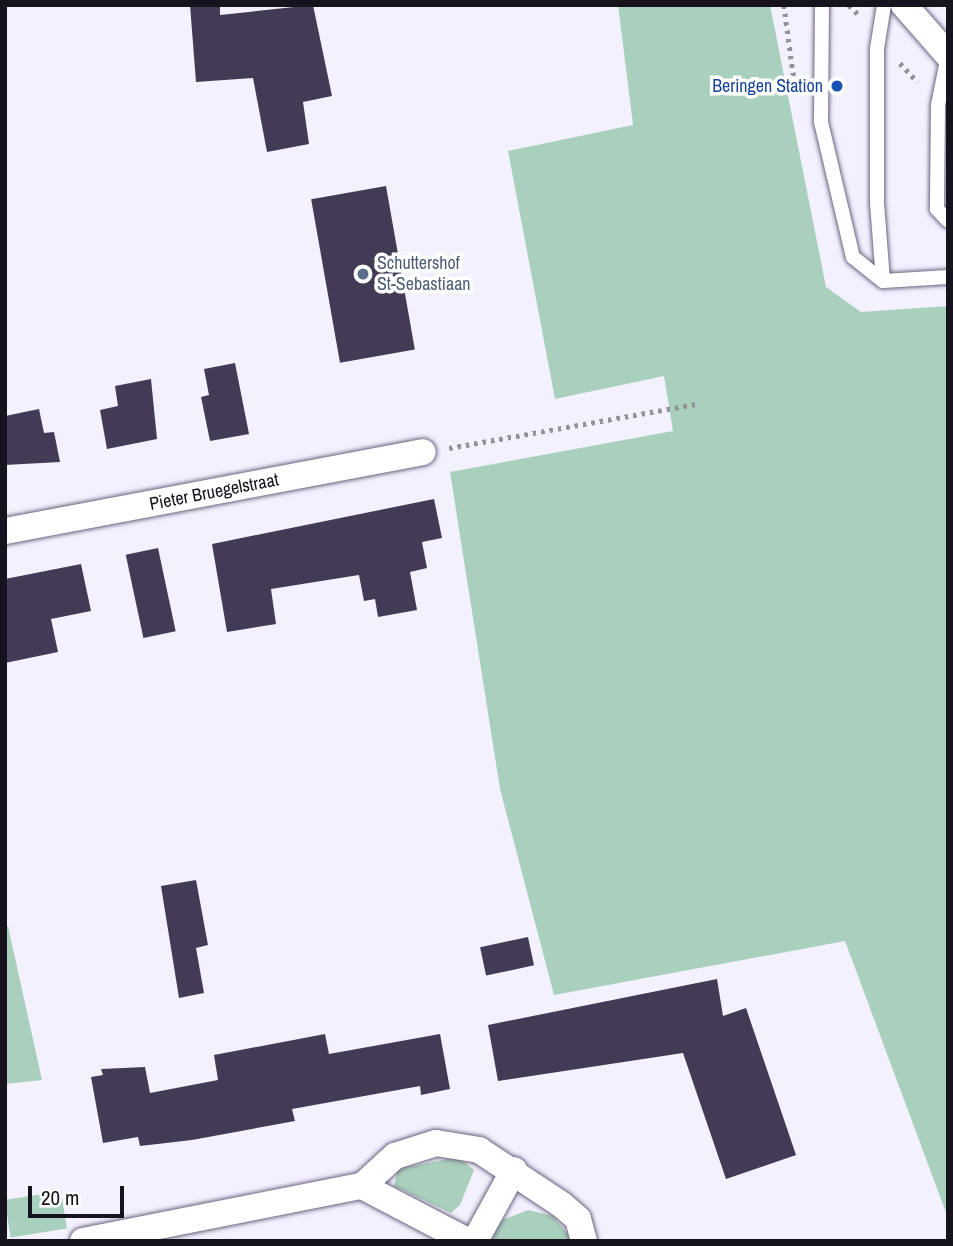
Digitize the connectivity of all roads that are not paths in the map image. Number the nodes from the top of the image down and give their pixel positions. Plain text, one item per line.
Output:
1 (822, 5) edge
2 (884, 5) edge
3 (904, 5) edge
4 (948, 55) edge
5 (948, 221) edge
6 (948, 277) edge
7 (883, 281) junction
8 (423, 452) road end
9 (5, 531) edge
10 (514, 1170) junction
11 (362, 1186) junction
12 (83, 1241) edge
13 (467, 1241) edge
14 (475, 1241) edge
15 (584, 1241) edge

1 - 7 lane
2 - 7 lane
3 - 4 street
4 - 5 lane
6 - 7 lane
8 - 9 street, Pieter Bruegelstraat
10 - 11 street
10 - 14 street
10 - 15 street
11 - 12 street
11 - 13 street

